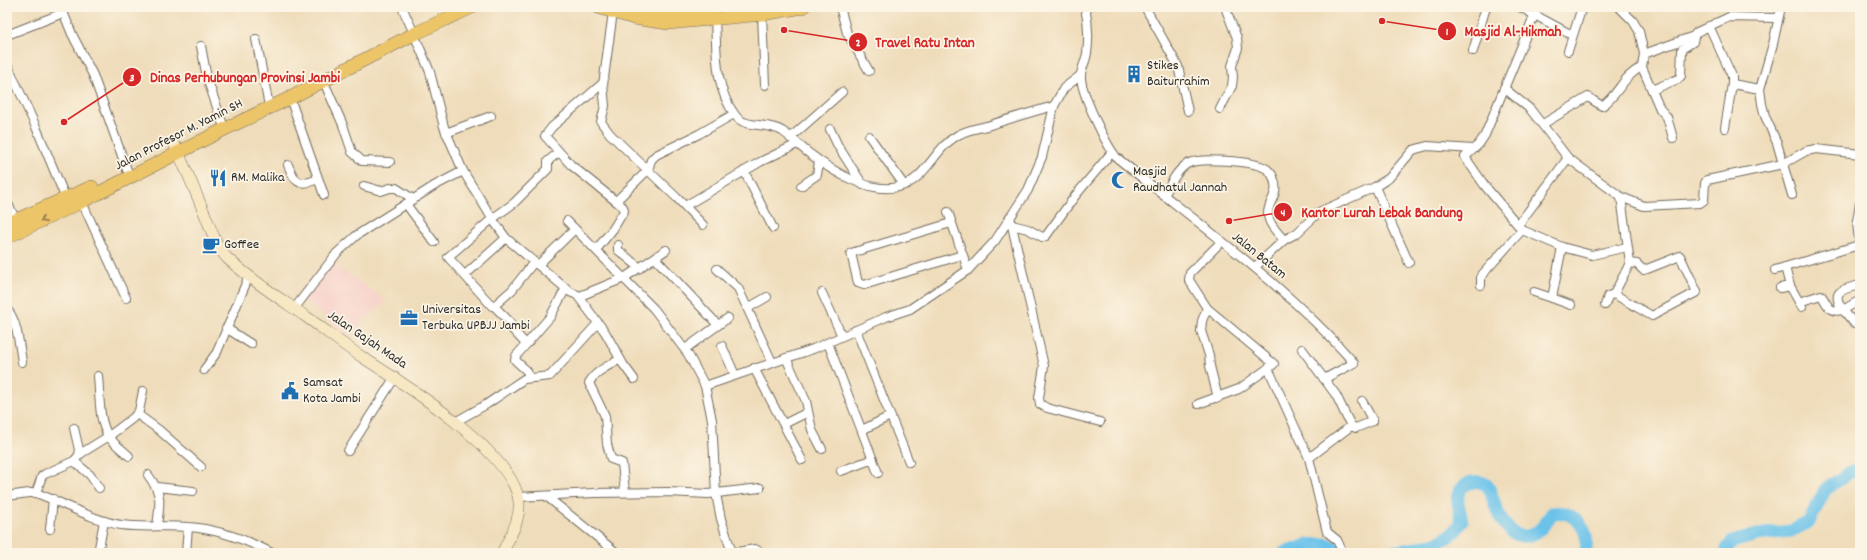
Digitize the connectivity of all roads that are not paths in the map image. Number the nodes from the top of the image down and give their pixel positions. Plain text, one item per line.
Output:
1 (402, 7) edge
2 (454, 7) edge
3 (472, 7) edge
4 (598, 7) edge
5 (628, 7) edge
6 (803, 7) edge
7 (840, 7) edge
8 (1085, 7) edge
9 (1144, 7) edge
10 (1225, 7) edge
11 (1486, 7) edge
12 (1520, 7) edge
13 (1582, 7) edge
14 (1620, 7) edge
15 (1781, 7) edge
16 (62, 10) edge
17 (758, 10) edge
18 (612, 12) junction
19 (668, 14) edge
20 (1534, 16) junction
21 (1778, 18) junction
22 (715, 19) junction
23 (1709, 26) junction
24 (413, 32) junction
25 (7, 35) edge
26 (1572, 35) junction
27 (1694, 36) junction
28 (256, 39) dead end
29 (201, 46) dead end
30 (1473, 51) dead end
31 (1568, 51) dead end
32 (1644, 54) junction
33 (7, 64) edge
34 (1642, 67) junction
35 (344, 68) junction
36 (869, 71) dead end
37 (1081, 75) junction
38 (324, 82) junction
39 (603, 83) junction
40 (1732, 84) junction
41 (765, 85) dead end
42 (1504, 88) junction
43 (1760, 89) junction
44 (1652, 90) junction
45 (842, 92) dead end
46 (290, 98) junction
47 (268, 101) junction
48 (1054, 106) junction
49 (1220, 109) dead end
50 (1188, 111) dead end
51 (734, 114) junction
52 (491, 116) dead end
53 (222, 122) junction
54 (1543, 124) junction
55 (830, 128) dead end
56 (1725, 128) dead end
57 (446, 133) junction
58 (869, 136) dead end
59 (1673, 138) dead end
60 (794, 141) junction
61 (177, 149) junction
62 (1473, 149) junction
63 (559, 152) junction
64 (1112, 152) junction
65 (1860, 154) edge
66 (1568, 158) junction
67 (819, 161) junction
68 (390, 162) dead end
69 (1783, 164) junction
70 (288, 165) dead end
71 (127, 170) junction
72 (648, 170) junction
73 (463, 171) junction
74 (744, 171) junction
75 (318, 179) junction
76 (863, 185) junction
77 (904, 185) junction
78 (364, 186) dead end
79 (801, 186) dead end
80 (1375, 187) junction
81 (324, 195) dead end
82 (1792, 195) dead end
83 (1164, 196) junction
84 (1621, 196) junction
85 (80, 198) junction
86 (66, 199) junction
87 (616, 201) junction
88 (7, 202) edge
89 (410, 202) junction
90 (682, 203) junction
91 (1860, 203) edge
92 (948, 212) dead end
93 (492, 219) junction
94 (567, 221) dead end
95 (1011, 221) junction
96 (12, 222) edge
97 (952, 223) junction
98 (703, 225) dead end
99 (1520, 227) junction
100 (773, 228) dead end
101 (575, 229) junction
102 (7, 236) edge
103 (506, 238) junction
104 (1284, 240) junction
105 (434, 242) dead end
106 (1221, 242) junction
107 (618, 245) dead end
108 (1562, 247) junction
109 (1627, 247) junction
110 (1859, 248) edge
111 (596, 250) junction
112 (666, 250) dead end
113 (962, 255) junction
114 (655, 258) junction
115 (1409, 263) dead end
116 (1630, 263) junction
117 (536, 264) junction
118 (1255, 267) junction
119 (1785, 267) junction
120 (640, 268) junction
121 (717, 268) dead end
122 (968, 270) junction
123 (1775, 270) dead end
124 (465, 275) junction
125 (249, 276) junction
126 (624, 278) junction
127 (1482, 285) dead end
128 (1860, 285) edge
129 (1790, 286) junction
130 (566, 288) junction
131 (1780, 288) dead end
132 (1534, 292) dead end
133 (822, 294) dead end
134 (1614, 294) junction
135 (577, 295) junction
136 (767, 297) dead end
137 (126, 298) dead end
138 (1552, 298) junction
139 (1860, 300) edge
140 (1604, 304) dead end
141 (1572, 305) dead end
142 (494, 306) junction
143 (748, 308) junction
144 (1208, 308) junction
145 (294, 309) junction
146 (7, 310) edge
147 (1843, 310) junction
148 (728, 318) dead end
149 (1860, 322) edge
150 (598, 323) junction
151 (718, 325) junction
152 (226, 328) junction
153 (856, 330) junction
154 (842, 336) junction
155 (828, 343) junction
156 (251, 344) dead end
157 (526, 344) junction
158 (722, 346) dead end
159 (685, 349) junction
160 (1302, 349) dead end
161 (786, 358) junction
162 (620, 359) junction
163 (22, 362) dead end
164 (772, 362) junction
165 (754, 368) junction
166 (1268, 368) junction
167 (204, 370) dead end
168 (735, 375) junction
169 (98, 376) dead end
170 (395, 377) junction
171 (529, 378) junction
172 (634, 379) dead end
173 (1324, 379) junction
174 (705, 386) junction
175 (143, 391) dead end
176 (1218, 398) junction
177 (1362, 401) dead end
178 (1198, 404) dead end
179 (808, 412) junction
180 (137, 414) junction
181 (890, 416) junction
182 (454, 422) junction
183 (1100, 422) dead end
184 (784, 424) junction
185 (1351, 426) junction
186 (74, 428) dead end
187 (862, 430) junction
188 (109, 436) junction
189 (822, 449) dead end
190 (348, 451) dead end
191 (129, 456) dead end
192 (77, 457) junction
193 (1309, 458) junction
194 (873, 459) junction
195 (802, 460) dead end
196 (909, 462) dead end
197 (201, 467) dead end
198 (841, 471) dead end
199 (878, 473) dead end
200 (148, 474) dead end
201 (157, 487) junction
202 (99, 488) dead end
203 (760, 488) dead end
204 (193, 490) dead end
205 (625, 492) junction
206 (36, 493) junction
207 (716, 494) junction
208 (7, 496) edge
209 (546, 496) junction
210 (518, 497) junction
211 (52, 499) junction
212 (104, 521) junction
213 (157, 526) junction
214 (188, 527) junction
215 (50, 529) dead end
216 (1343, 552) edge
217 (98, 553) edge
218 (186, 553) edge
219 (272, 553) edge
220 (502, 553) edge
221 (617, 553) edge
222 (732, 553) edge
223 (762, 553) edge

1 - 24 street
2 - 24 highway, Jalan Profesor M. Yamin SH
3 - 24 highway, Jalan Profesor M. Yamin SH
4 - 18 highway
5 - 19 highway
6 - 17 highway
7 - 36 street
8 - 37 street
9 - 50 street
10 - 49 street
11 - 30 street
12 - 20 street
13 - 26 street
14 - 32 street
15 - 21 street
16 - 25 street
16 - 71 street
17 - 19 highway
17 - 22 highway
17 - 41 street
18 - 19 highway
18 - 39 street
19 - 22 highway
20 - 26 street
20 - 42 street
21 - 23 street
21 - 43 street
22 - 51 street
23 - 27 street
23 - 40 street
24 - 35 highway, Jalan Profesor M. Yamin SH
24 - 57 street
26 - 31 street
27 - 32 street
27 - 44 street
28 - 47 street
29 - 53 street
32 - 34 street
33 - 86 street
34 - 44 street
34 - 54 street
35 - 38 highway, Jalan Profesor M. Yamin SH
35 - 47 highway, Jalan Profesor M. Yamin SH
37 - 48 street
37 - 64 street, Jalan Batam
38 - 46 highway, Jalan Profesor M. Yamin SH
38 - 68 street
39 - 63 street
39 - 72 street
40 - 43 street
40 - 56 street
42 - 54 street
42 - 62 street
43 - 69 street
44 - 59 street
45 - 60 street
46 - 61 highway, Jalan Profesor M. Yamin SH
46 - 75 street
47 - 53 highway, Jalan Profesor M. Yamin SH
48 - 77 street
48 - 95 street
51 - 60 street
51 - 72 street
52 - 57 street
53 - 61 highway, Jalan Profesor M. Yamin SH
54 - 66 street
55 - 76 street
57 - 73 street
58 - 77 street
60 - 67 street
60 - 74 street
61 - 71 highway, Jalan Profesor M. Yamin SH
61 - 85 highway, Jalan Profesor M. Yamin SH
61 - 125 main road, Jalan Gajah Mada
62 - 80 street
62 - 99 street
63 - 87 street
63 - 93 street
64 - 83 street, Jalan Batam
64 - 95 street
65 - 69 street
66 - 84 street
66 - 99 street
67 - 76 street
67 - 79 street
69 - 82 street
69 - 84 street
70 - 75 street
71 - 85 highway, Jalan Profesor M. Yamin SH
72 - 87 street
72 - 90 street
73 - 89 street
73 - 93 street
74 - 90 street
74 - 100 street
75 - 81 street
76 - 77 street
78 - 89 street
80 - 104 street
80 - 115 street
83 - 104 street
83 - 106 street, Jalan Batam
84 - 109 street
85 - 86 highway, Jalan Profesor M. Yamin SH
85 -> 102 highway, Jalan Profesor M. Yamin SH
85 - 137 street
86 - 96 highway, Jalan Profesor M. Yamin SH
87 - 111 street
88 - 96 street
89 - 105 street
89 - 145 street
90 - 98 street
91 - 110 street
92 - 97 street
93 - 103 street
93 - 124 street
94 - 101 street
95 - 122 street
95 - 183 street
97 - 113 street
97 - 113 street
99 - 108 street
99 - 127 street
101 - 111 street
101 - 117 street
103 - 117 street
103 - 124 street
104 - 118 street
106 - 118 street, Jalan Batam
106 - 144 street
107 - 120 street
108 - 109 street
108 - 138 street
109 - 116 street
110 - 119 street
111 - 126 street
112 - 114 street
113 - 122 street
114 - 120 street
114 - 151 street
116 - 134 street
116 - 134 street
117 - 130 street
117 - 142 street
118 - 173 street, Jalan Batam
119 - 123 street
119 - 129 street
120 - 126 street
121 - 143 street
122 - 153 street
124 - 142 street
125 - 145 main road, Jalan Gajah Mada
125 - 152 street
126 - 135 street
126 - 159 street
128 - 147 street
129 - 131 street
129 - 147 street
130 - 135 street
130 - 157 street
132 - 138 street
133 - 154 street
134 - 140 street
135 - 150 street
136 - 143 street
138 - 141 street
139 - 147 street
142 - 157 street
143 - 164 street
144 - 166 street
144 - 176 street
145 - 170 main road, Jalan Gajah Mada
146 - 163 street
147 - 149 street
148 - 151 street
150 - 162 street
150 - 171 street
151 - 159 street
152 - 156 street
152 - 167 street
153 - 154 street
153 - 181 street
154 - 155 street
155 - 161 street
155 - 187 street
157 - 171 street
158 - 168 street
159 - 174 street
160 - 173 street
161 - 164 street
161 - 179 street
162 - 172 street
162 - 205 street
164 - 165 street
165 - 168 street
165 - 184 street
166 - 176 street
166 - 193 street
168 - 174 street
169 - 188 street
170 - 182 main road, Jalan Gajah Mada
170 - 190 street
171 - 182 street
173 - 185 street
174 - 207 street
175 - 180 street
176 - 178 street
177 - 185 street
179 - 184 street
179 - 189 street
180 - 188 street
180 - 197 street
181 - 187 street
181 - 196 street
182 - 210 main road, Jalan Gajah Mada
184 - 195 street
185 - 193 street
186 - 192 street
187 - 194 street
188 - 191 street
188 - 192 street
192 - 202 street
192 - 206 street
193 - 216 street
194 - 198 street
194 - 199 street
200 - 201 street
201 - 204 street
201 - 213 street
203 - 207 street
205 - 207 street
205 - 209 street
206 - 208 street
206 - 211 street
207 - 222 street
209 - 210 street
209 - 221 street
210 - 220 main road, Jalan Gajah Mada
211 - 212 street
211 - 215 street
212 - 213 street
212 - 217 street
213 - 214 street
214 - 218 street
214 - 219 street
222 - 223 street

